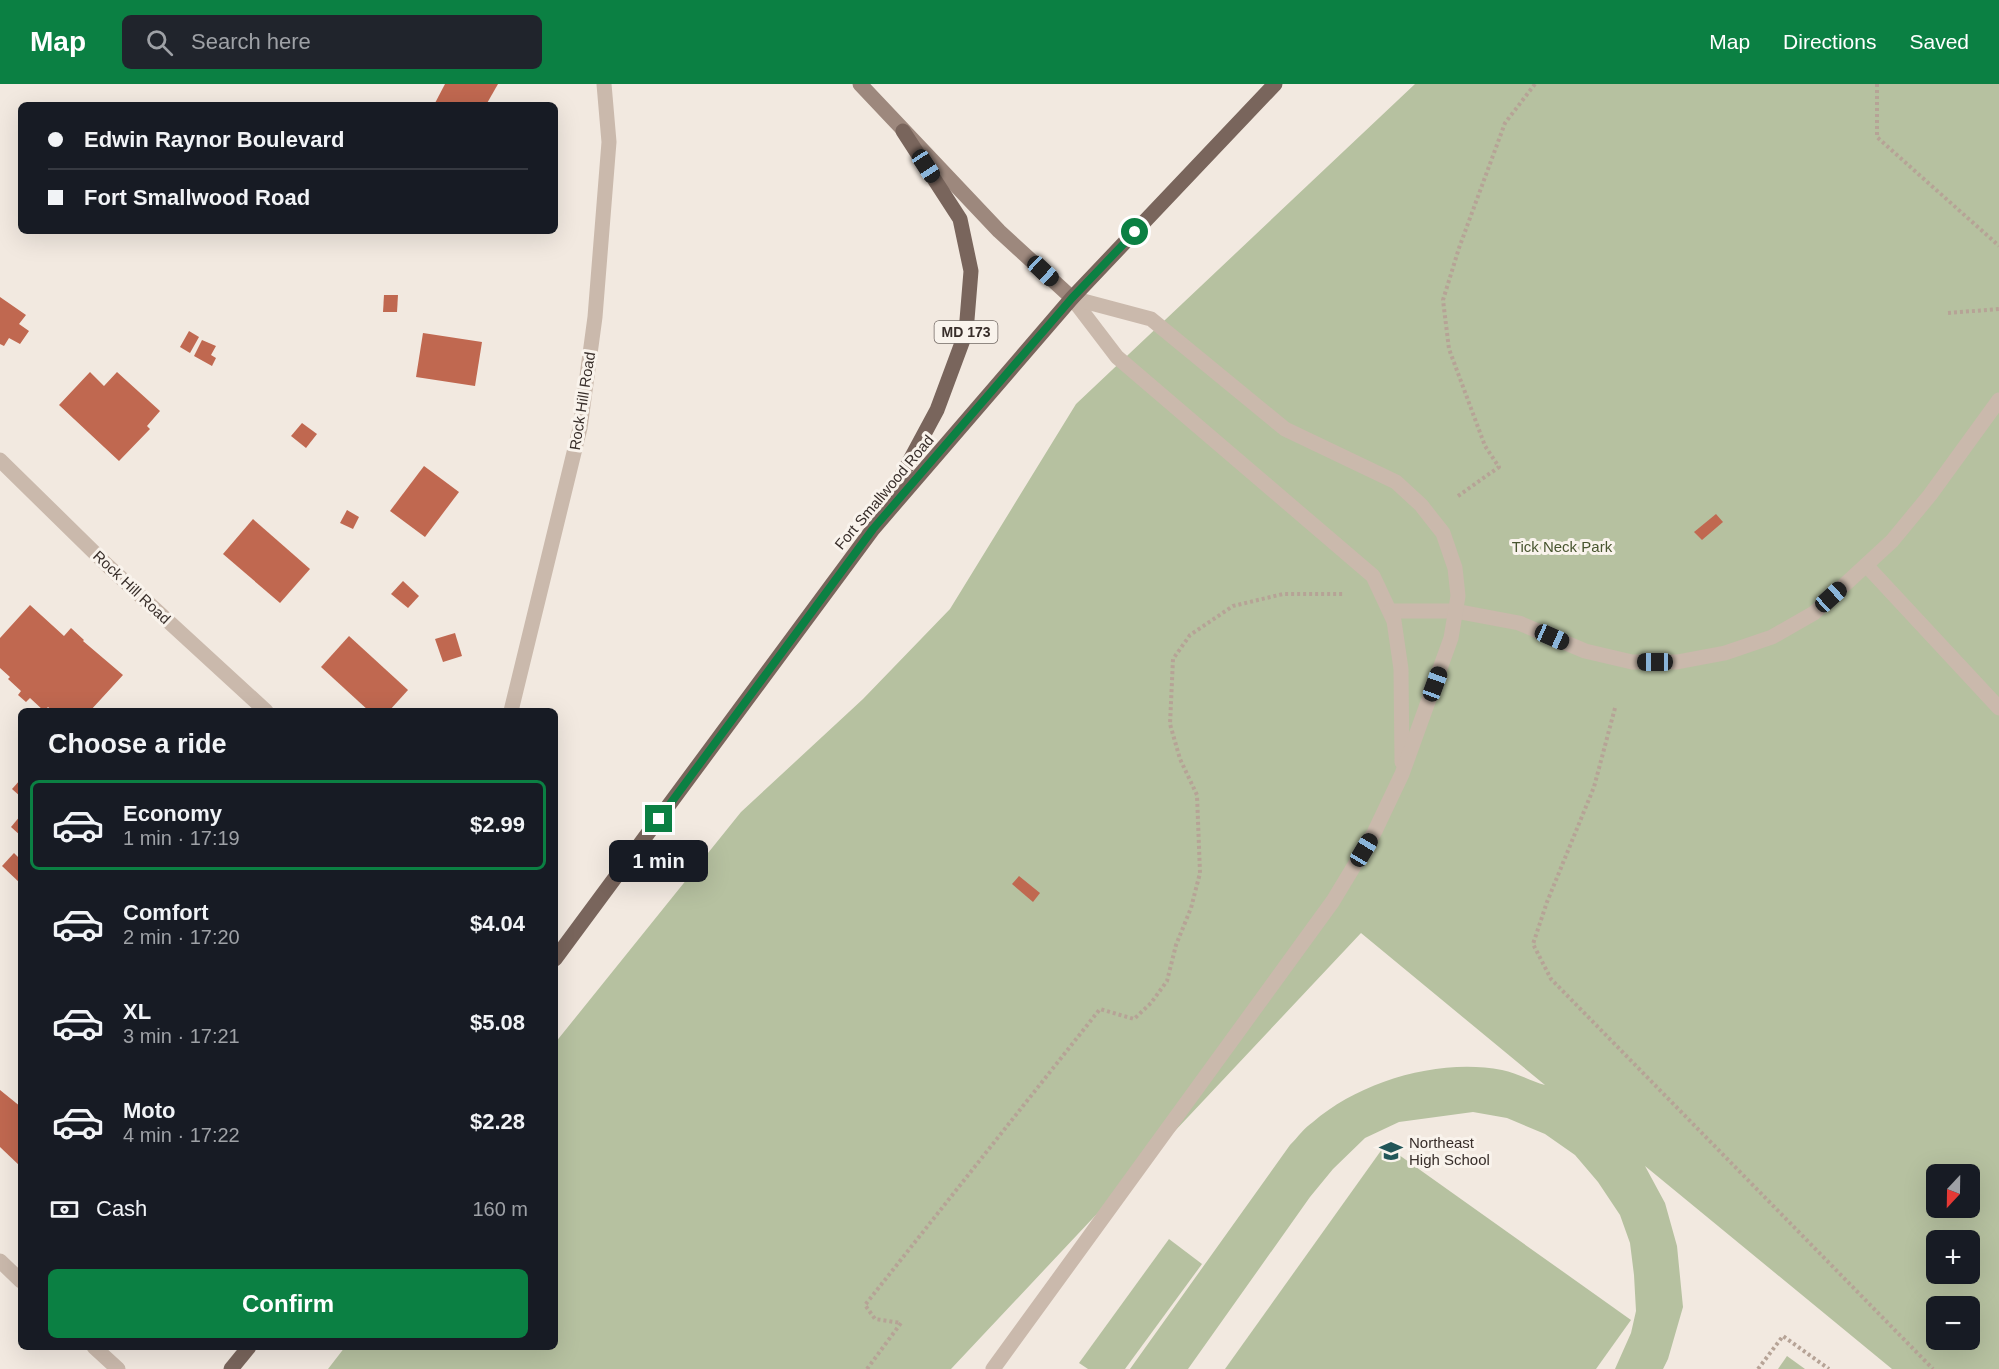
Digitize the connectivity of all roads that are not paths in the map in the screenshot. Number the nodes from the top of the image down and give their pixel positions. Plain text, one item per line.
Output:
1 (604, 84) edge
2 (860, 84) edge
3 (1275, 84) edge
4 (903, 131) junction
5 (1072, 298) junction
6 (1999, 400) edge
7 (0, 460) edge
8 (873, 529) junction
9 (1866, 565) junction
10 (1390, 611) junction
11 (1455, 611) junction
12 (263, 708) edge
13 (512, 708) edge
14 (1999, 708) edge
15 (1402, 774) junction
16 (558, 955) edge
17 (0, 1261) edge
18 (18, 1278) edge
19 (97, 1350) edge
20 (247, 1350) edge
21 (118, 1369) edge
22 (231, 1369) edge
23 (993, 1369) edge

1 - 13 street, Rock Hill Road
2 - 4 main road, MD 173
3 - 5 main road, Fort Smallwood Road
4 - 5 main road, MD 173
4 - 8 main road, MD 173
5 - 8 main road, Fort Smallwood Road / MD 173
5 - 10 street
5 - 11 street
6 - 9 street
7 - 12 street, Rock Hill Road
8 - 16 main road, Fort Smallwood Road / MD 173
9 - 11 street
9 - 14 street
10 - 11 street
10 - 15 street
11 - 15 street
15 - 23 street
17 - 18 street
19 - 21 street
20 - 22 main road

